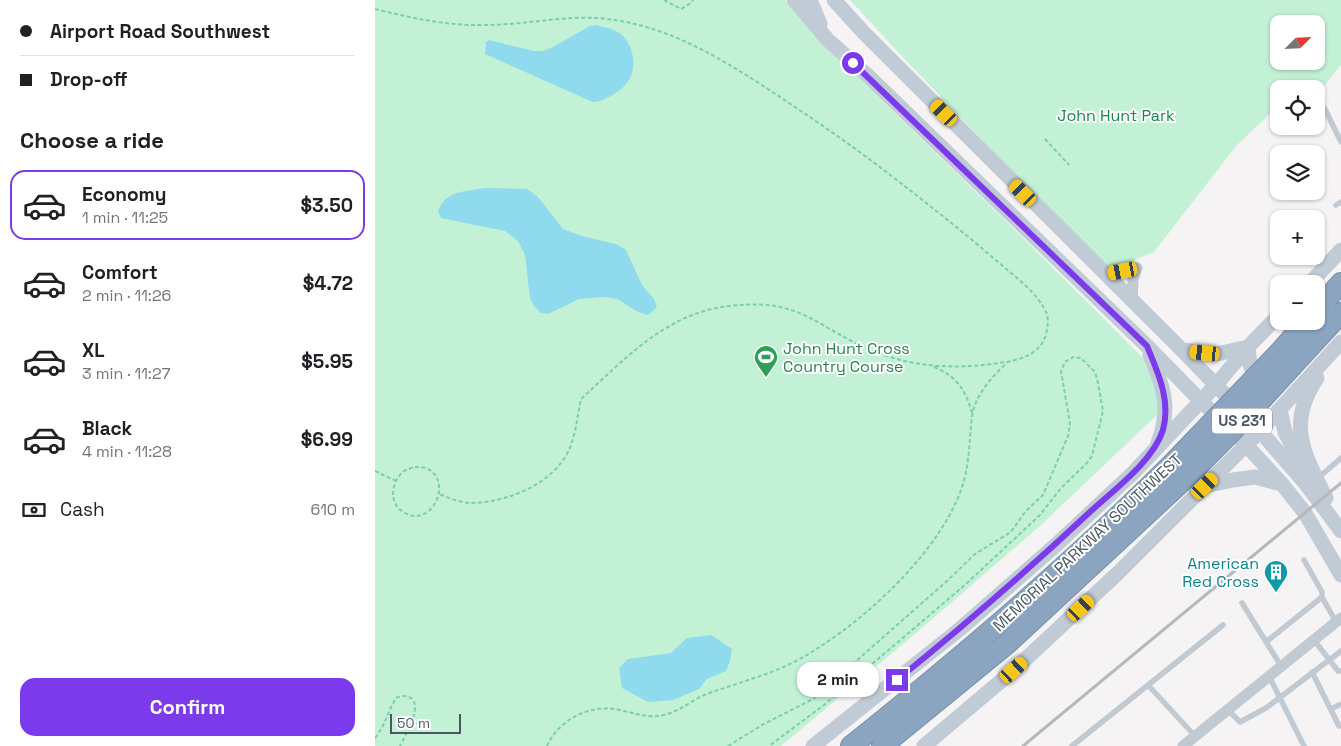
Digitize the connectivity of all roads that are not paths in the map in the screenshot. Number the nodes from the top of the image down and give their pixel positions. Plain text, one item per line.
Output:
1 (794, 0) edge
2 (810, 0) edge
3 (834, 0) edge
4 (828, 40) junction
5 (1325, 109) edge
6 (1341, 142) edge
7 (1341, 250) edge
8 (1105, 274) junction
9 (1317, 275) edge
10 (1341, 283) edge
11 (1132, 301) junction
12 (1325, 301) edge
13 (1341, 313) edge
14 (1270, 325) edge
15 (1302, 330) edge
16 (1341, 343) edge
17 (1147, 346) junction
18 (1248, 348) junction
19 (1182, 350) junction
20 (1286, 359) junction
21 (1215, 386) junction
22 (1294, 394) junction
23 (1201, 401) junction
24 (1280, 410) junction
25 (1260, 431) junction
26 (1246, 445) junction
27 (1156, 447) junction
28 (1341, 458) edge
29 (1316, 479) junction
30 (1197, 481) junction
31 (1282, 484) junction
32 (1319, 501) junction
33 (1341, 529) edge
34 (1304, 560) dead end
35 (1341, 575) edge
36 (1321, 597) junction
37 (1242, 602) dead end
38 (1338, 620) edge
39 (1223, 625) dead end
40 (1314, 640) junction
41 (1266, 642) junction
42 (1341, 651) edge
43 (1329, 659) junction
44 (1281, 666) junction
45 (1341, 671) edge
46 (1312, 672) junction
47 (1269, 676) junction
48 (1148, 685) junction
49 (1280, 698) junction
50 (1341, 704) edge
51 (1331, 709) junction
52 (1228, 710) junction
53 (1339, 726) dead end
54 (1195, 736) junction
55 (813, 746) edge
56 (851, 746) edge
57 (882, 746) edge
58 (923, 746) edge
59 (1072, 746) edge
60 (1184, 746) edge
61 (1305, 746) edge

1 - 4 main road
2 - 4 main road
3 - 8 main road
4 - 17 main road
5 - 6 lane
7 - 9 main road
8 - 11 main road
8 - 11 street
10 - 12 highway
11 - 19 main road
13 - 20 highway, MEMORIAL PARKWAY SOUTHWEST / US 231
14 - 18 main road
15 - 20 highway, MEMORIAL PARKWAY SOUTHWEST / US 231
16 - 22 main road
16 - 29 main road
17 - 23 main road
17 - 27 main road
18 - 19 main road
18 - 21 main road
18 - 22 main road
19 - 21 main road
20 - 30 highway, MEMORIAL PARKWAY SOUTHWEST / US 231, bridge
20 - 56 highway, MEMORIAL PARKWAY SOUTHWEST / US 231, bridge
21 - 23 main road
21 - 25 main road
22 - 24 main road
23 - 26 main road
23 - 27 main road
24 - 25 main road
24 - 32 main road
25 - 26 main road
25 - 32 main road
26 - 30 main road
26 - 31 main road
27 - 30 main road
27 - 55 main road
28 - 29 lane
29 - 33 main road
30 - 31 main road
30 - 57 highway, MEMORIAL PARKWAY SOUTHWEST / US 231
30 - 58 main road
31 - 35 main road
32 - 33 main road
34 - 36 lane
36 - 38 lane
36 - 41 lane
37 - 41 lane
38 - 40 street
39 - 48 lane
40 - 43 lane
40 - 44 street
41 - 44 lane
42 - 43 lane
43 - 45 lane
43 - 46 lane
44 - 47 street
46 - 49 lane
46 - 51 lane
47 - 49 lane
47 - 52 street
48 - 54 lane
48 - 59 lane
49 - 52 lane
49 - 61 lane
50 - 51 lane
51 - 53 lane
52 - 54 street
54 - 60 street

